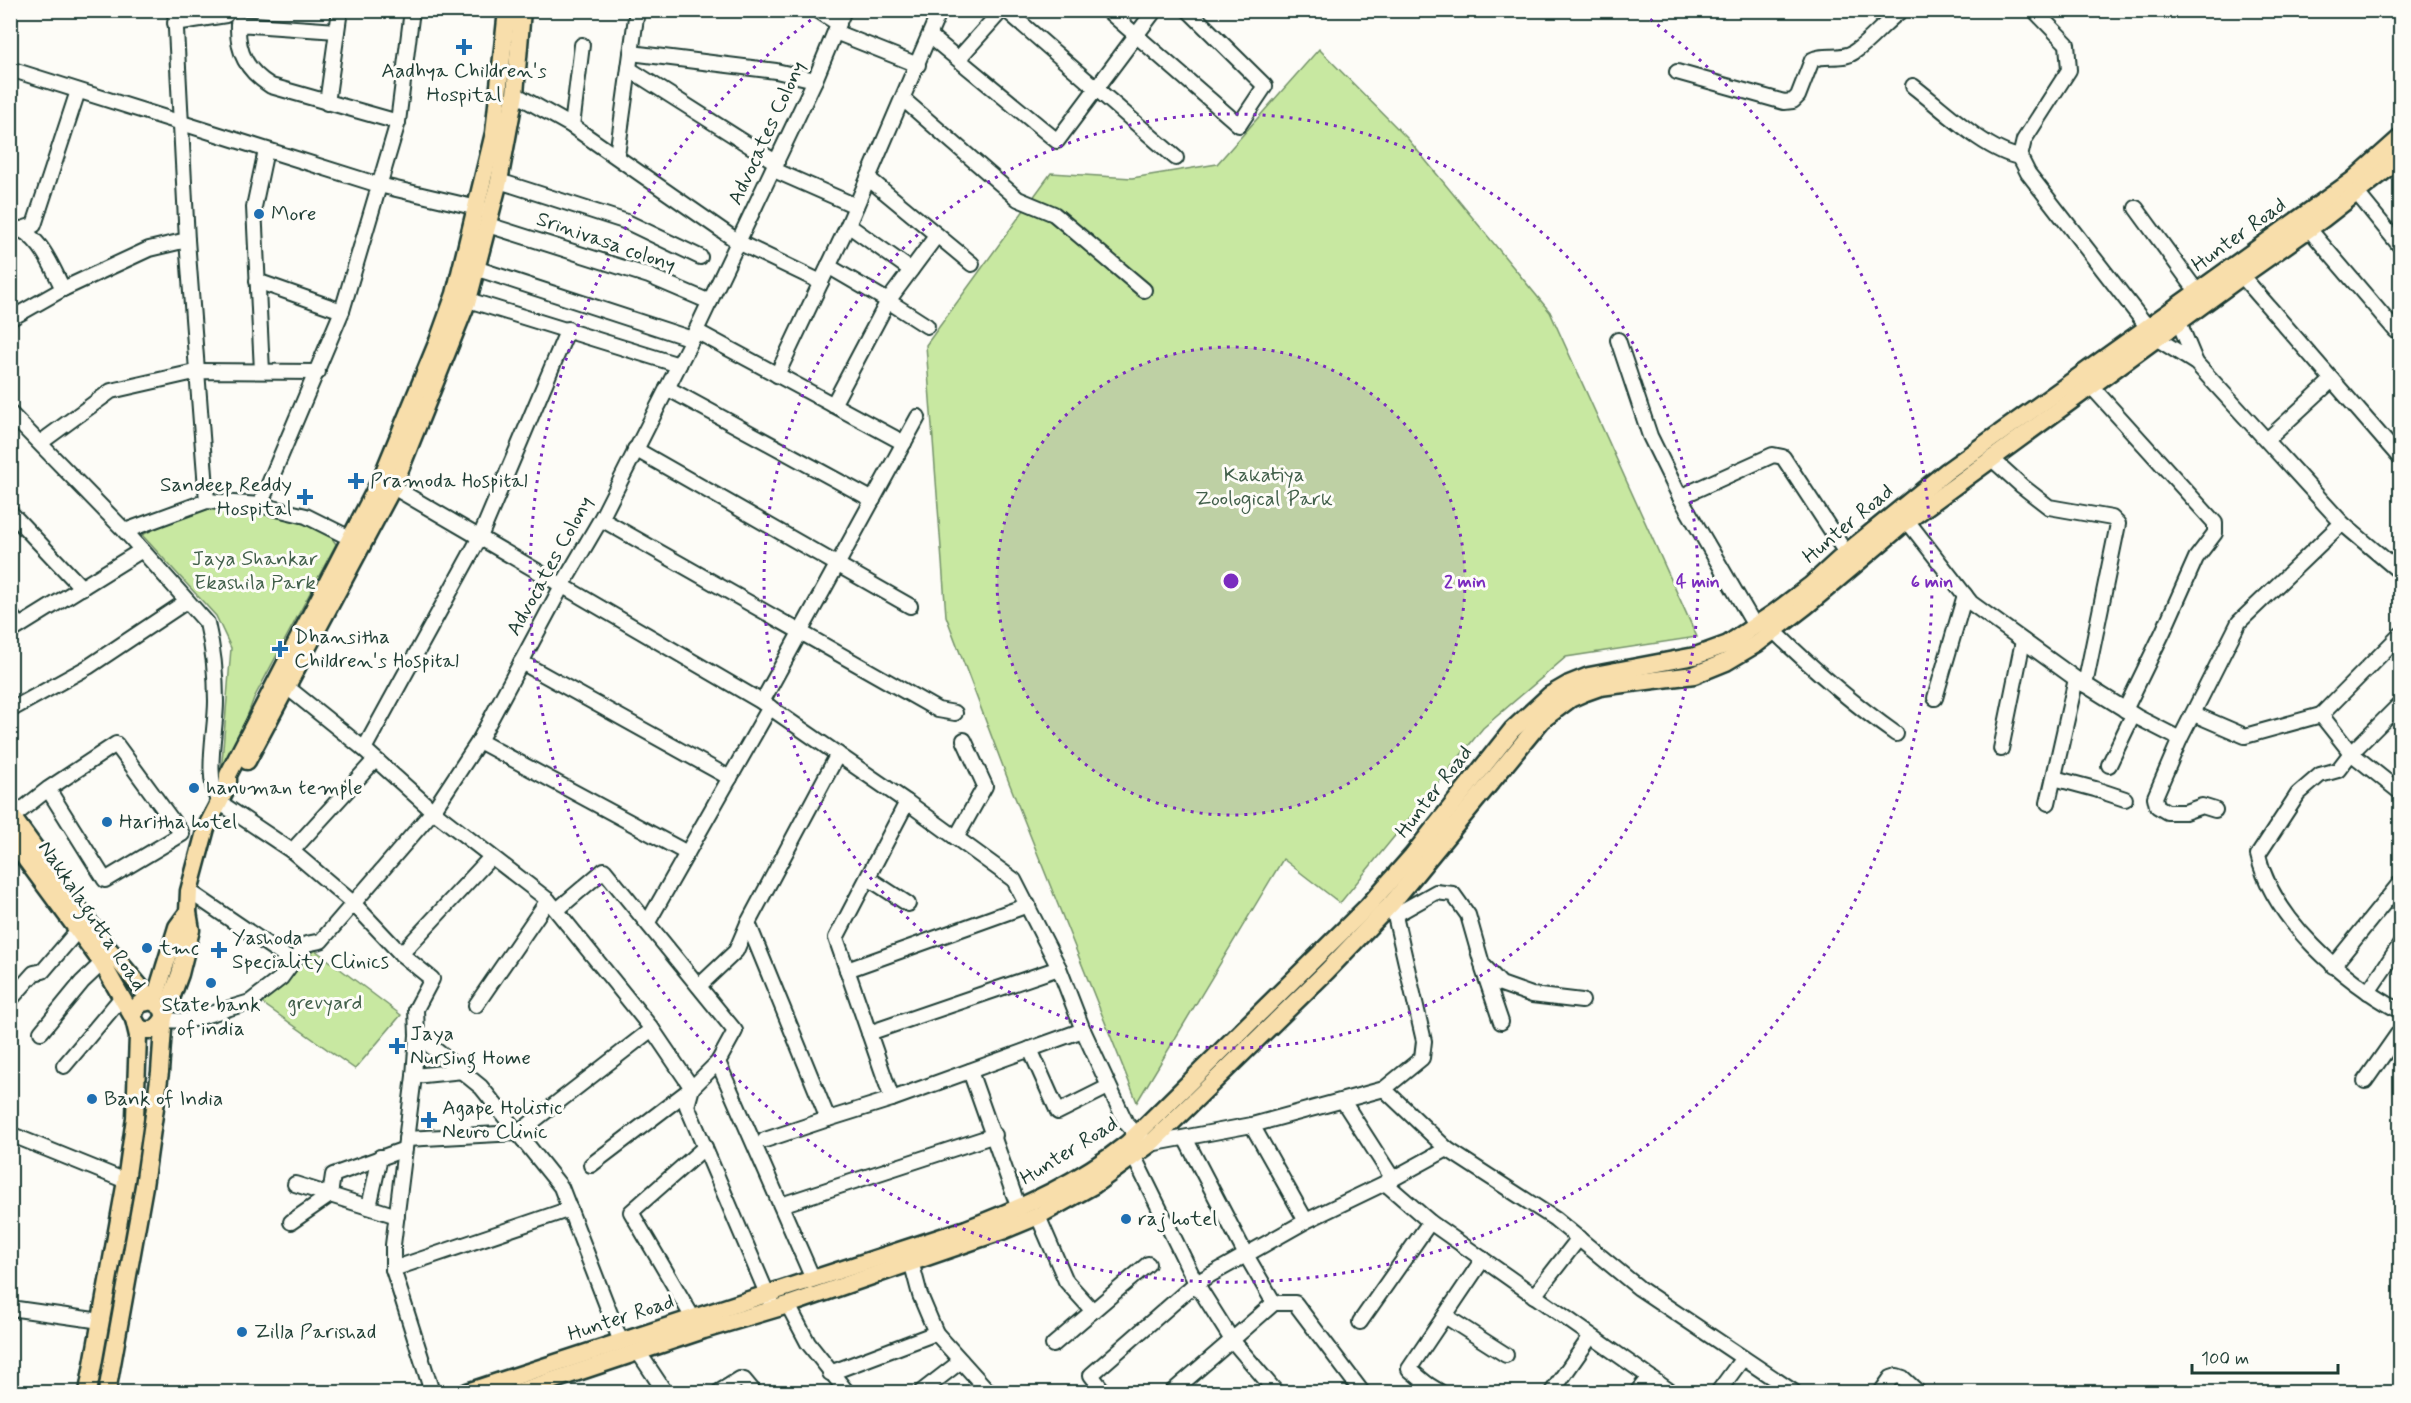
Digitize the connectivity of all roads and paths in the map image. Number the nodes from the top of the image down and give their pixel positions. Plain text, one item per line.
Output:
1 (340, 10) edge
2 (412, 10) edge
3 (507, 10) edge
4 (522, 10) edge
5 (637, 10) edge
6 (817, 10) edge
7 (844, 10) edge
8 (940, 10) edge
9 (1004, 10) edge
10 (1107, 10) edge
11 (1155, 10) edge
12 (1188, 10) edge
13 (1902, 10) edge
14 (2034, 10) edge
15 (226, 15) dead end
16 (175, 17) edge
17 (837, 28) junction
18 (338, 31) junction
19 (930, 36) junction
20 (1136, 36) junction
21 (582, 45) dead end
22 (631, 53) junction
23 (958, 58) junction
24 (918, 65) junction
25 (10, 69) edge
26 (629, 69) junction
27 (1677, 72) dead end
28 (815, 80) junction
29 (1912, 86) dead end
30 (1096, 90) junction
31 (78, 91) junction
32 (515, 94) junction
33 (903, 99) junction
34 (327, 103) junction
35 (398, 122) junction
36 (181, 123) junction
37 (572, 126) junction
38 (2400, 138) edge
39 (266, 150) junction
40 (617, 155) junction
41 (2020, 157) junction
42 (1176, 158) dead end
43 (2400, 160) edge
44 (775, 167) junction
45 (868, 178) junction
46 (499, 181) junction
47 (379, 185) junction
48 (2357, 193) junction
49 (856, 206) junction
50 (2136, 208) dead end
51 (485, 215) junction
52 (848, 225) junction
53 (2304, 227) junction
54 (16, 228) edge
55 (938, 235) junction
56 (188, 240) junction
57 (740, 243) junction
58 (2400, 246) edge
59 (700, 257) dead end
60 (972, 264) dead end
61 (828, 266) junction
62 (478, 268) junction
63 (911, 270) junction
64 (2242, 276) junction
65 (257, 281) junction
66 (821, 282) junction
67 (63, 290) junction
68 (1144, 290) dead end
69 (2198, 293) junction
70 (468, 300) junction
71 (888, 301) junction
72 (711, 302) junction
73 (342, 311) junction
74 (2176, 316) junction
75 (10, 319) edge
76 (927, 326) dead end
77 (568, 329) junction
78 (2396, 331) dead end
79 (2152, 333) junction
80 (694, 335) junction
81 (1618, 340) dead end
82 (2196, 363) junction
83 (679, 365) junction
84 (199, 371) junction
85 (262, 371) junction
86 (318, 372) junction
87 (777, 375) junction
88 (2332, 380) junction
89 (2091, 386) junction
90 (667, 388) junction
91 (833, 405) junction
92 (11, 415) edge
93 (918, 417) dead end
94 (2267, 440) junction
95 (40, 443) junction
96 (904, 443) junction
97 (635, 449) junction
98 (1991, 458) junction
99 (2400, 458) edge
100 (393, 487) junction
101 (1680, 497) junction
102 (873, 500) junction
103 (207, 501) junction
104 (260, 505) junction
105 (10, 512) edge
106 (1903, 516) junction
107 (601, 519) junction
108 (2342, 523) junction
109 (125, 531) junction
110 (480, 537) junction
111 (351, 538) junction
112 (142, 550) junction
113 (1846, 553) junction
114 (837, 563) junction
115 (2400, 572) edge
116 (563, 584) junction
117 (81, 588) junction
118 (1965, 596) junction
119 (187, 601) junction
120 (910, 606) dead end
121 (10, 614) edge
122 (1755, 626) junction
123 (15, 629) edge
124 (1774, 631) junction
125 (800, 633) junction
126 (2400, 635) edge
127 (2023, 641) junction
128 (520, 662) junction
129 (2080, 682) junction
130 (287, 687) junction
131 (1935, 698) dead end
132 (10, 704) edge
133 (766, 704) junction
134 (2400, 704) edge
135 (2129, 712) junction
136 (955, 713) dead end
137 (2194, 714) junction
138 (2321, 715) junction
139 (1896, 734) dead end
140 (2180, 739) junction
141 (963, 740) dead end
142 (479, 741) junction
143 (363, 749) junction
144 (2001, 749) dead end
145 (2351, 753) junction
146 (838, 754) junction
147 (374, 760) junction
148 (2109, 765) dead end
149 (729, 778) junction
150 (2054, 778) junction
151 (228, 784) junction
152 (48, 789) junction
153 (2400, 792) edge
154 (2125, 799) dead end
155 (219, 802) junction
156 (908, 802) junction
157 (2048, 803) dead end
158 (2215, 810) dead end
159 (433, 811) junction
160 (11, 817) edge
161 (10, 838) edge
162 (956, 838) junction
163 (1431, 844) junction
164 (292, 851) junction
165 (687, 853) junction
166 (491, 858) junction
167 (867, 878) junction
168 (2400, 883) edge
169 (189, 891) junction
170 (353, 903) junction
171 (908, 904) dead end
172 (553, 905) junction
173 (1028, 905) junction
174 (1394, 909) junction
175 (188, 912) junction
176 (648, 922) junction
177 (748, 923) junction
178 (78, 930) junction
179 (2400, 945) edge
180 (401, 954) junction
181 (293, 962) junction
182 (102, 963) junction
183 (1482, 964) junction
184 (2333, 966) junction
185 (1059, 968) junction
186 (847, 970) junction
187 (699, 986) junction
188 (2368, 992) junction
189 (122, 997) junction
190 (10, 1000) edge
191 (152, 1001) junction
192 (1582, 1001) dead end
193 (476, 1005) dead end
194 (2400, 1011) edge
195 (163, 1020) junction
196 (134, 1021) junction
197 (1501, 1022) dead end
198 (652, 1029) junction
199 (1083, 1030) junction
200 (2400, 1031) edge
201 (41, 1032) dead end
202 (869, 1033) junction
203 (417, 1035) junction
204 (1030, 1049) junction
205 (718, 1062) junction
206 (64, 1066) dead end
207 (463, 1071) junction
208 (970, 1071) junction
209 (414, 1076) junction
210 (2366, 1081) dead end
211 (1108, 1087) junction
212 (692, 1088) junction
213 (1384, 1089) junction
214 (892, 1099) junction
215 (1343, 1101) junction
216 (828, 1119) junction
217 (1252, 1125) junction
218 (10, 1134) edge
219 (518, 1134) junction
220 (995, 1135) junction
221 (1185, 1138) junction
222 (765, 1140) dead end
223 (1143, 1140) junction
224 (405, 1144) junction
225 (705, 1147) junction
226 (1447, 1149) junction
227 (380, 1157) junction
228 (1134, 1157) junction
229 (591, 1165) dead end
230 (126, 1181) junction
231 (1389, 1181) junction
232 (295, 1184) dead end
233 (330, 1195) junction
234 (781, 1205) junction
235 (369, 1207) junction
236 (570, 1209) junction
237 (1019, 1209) junction
238 (397, 1216) junction
239 (1038, 1216) junction
240 (1306, 1221) junction
241 (291, 1222) dead end
242 (1430, 1222) junction
243 (1579, 1238) junction
244 (1246, 1255) junction
245 (902, 1259) junction
246 (1483, 1259) junction
247 (1148, 1264) dead end
248 (393, 1269) junction
249 (813, 1279) junction
250 (1196, 1283) junction
251 (1534, 1296) junction
252 (776, 1303) junction
253 (1274, 1303) junction
254 (10, 1308) edge
255 (1093, 1311) junction
256 (1445, 1316) junction
257 (693, 1318) junction
258 (101, 1321) junction
259 (1360, 1322) dead end
260 (936, 1333) junction
261 (1591, 1336) junction
262 (1232, 1340) junction
263 (621, 1342) junction
264 (1053, 1345) dead end
265 (639, 1353) junction
266 (1506, 1355) dead end
267 (1743, 1358) junction
268 (961, 1361) junction
269 (830, 1372) junction
270 (1648, 1377) junction
271 (1189, 1387) edge
272 (1422, 1388) edge
273 (541, 1389) edge
274 (88, 1392) edge
275 (107, 1392) edge
276 (432, 1392) edge
277 (467, 1392) edge
278 (518, 1392) edge
279 (665, 1392) edge
280 (719, 1392) edge
281 (754, 1392) edge
282 (847, 1392) edge
283 (921, 1392) edge
284 (989, 1392) edge
285 (1104, 1392) edge
286 (1172, 1392) edge
287 (1276, 1392) edge
288 (1362, 1392) edge
289 (1440, 1392) edge
290 (1552, 1392) edge
291 (1637, 1392) edge
292 (1671, 1392) edge
293 (1718, 1392) edge
294 (1794, 1392) edge
295 (1881, 1392) edge
296 (1918, 1392) edge

1 - 18 street
2 - 35 street
3 - 51 main road
4 - 32 main road
5 - 22 street
6 - 17 street
7 - 17 street, Advocates Colony
8 - 19 street
9 - 23 street
9 - 30 street
10 - 20 street
11 - 20 street
12 - 20 street
13 - 27 street
14 - 41 street
15 - 16 street
16 - 36 street
17 - 24 street
17 - 28 street, Advocates Colony
18 - 34 street
18 - 34 street
19 - 23 street
19 - 24 street
20 - 30 street
21 - 37 street
22 - 26 street
22 - 28 street
23 - 30 street
24 - 33 street
25 - 31 street, Srinivasa colony
26 - 40 street
26 - 44 street
28 - 44 street, Advocates Colony
29 - 41 street
30 - 42 street
31 - 36 street, Srinivasa colony
31 - 54 street
32 - 37 street
32 - 46 main road
33 - 45 street
33 - 68 street
34 - 35 street
35 - 47 street
36 - 39 street, Srinivasa colony
36 - 56 street
37 - 40 street
38 - 53 main road, Hunter Road
39 - 47 street, Srinivasa colony
39 - 65 street
40 - 57 street
41 - 79 street
43 - 48 main road, Hunter Road
44 - 49 street
44 - 57 street, Advocates Colony
45 - 49 street
45 - 55 street
46 - 51 main road
46 - 59 street
47 - 51 street, Srinivasa colony
47 - 73 street
48 - 53 main road, Hunter Road
48 - 58 street
49 - 52 street
50 - 69 street
51 - 62 main road
51 - 72 street, Srinivasa colony
51 - 111 main road
52 - 61 street
52 - 63 street
53 - 64 main road, Hunter Road
53 - 69 main road, Hunter Road
53 - 78 street
54 - 67 street
55 - 60 street
55 - 63 street
56 - 67 street
56 - 84 street
57 - 66 street
57 - 72 street, Advocates Colony
61 - 66 street
61 - 71 street
62 - 70 main road
62 - 80 street
63 - 71 street
64 - 74 main road, Hunter Road
64 - 88 street
65 - 73 street
65 - 85 street
66 - 87 street
67 - 75 street
69 - 74 main road, Hunter Road
70 - 77 street
70 - 100 main road
71 - 76 street
71 - 91 street
72 - 80 street, Advocates Colony
73 - 86 street
74 - 79 main road, Hunter Road
74 - 82 street
77 - 83 street
77 - 110 street
79 - 82 street
79 - 89 main road, Hunter Road
79 - 106 main road, Hunter Road
80 - 83 street, Advocates Colony
80 - 87 street
81 - 101 street
82 - 94 street
83 - 90 street, Advocates Colony
84 - 85 street
84 - 95 street
84 - 103 street
85 - 86 street
86 - 104 street
87 - 91 street
88 - 94 street
88 - 99 street
89 - 98 main road, Hunter Road
89 - 135 street
90 - 97 street, Advocates Colony
90 - 102 street
91 - 96 street
92 - 95 street
93 - 96 street
94 - 108 street
95 - 109 street
96 - 102 street
97 - 107 street, Advocates Colony
97 - 114 street
98 - 106 main road, Hunter Road
98 - 129 street
100 - 110 street
100 - 130 main road
101 - 113 street
101 - 122 street
102 - 114 street
103 - 104 street
103 - 109 street
104 - 111 street
105 - 117 street
106 - 113 main road, Hunter Road
106 - 118 street
106 - 124 main road, Hunter Road
107 - 116 street, Advocates Colony
107 - 125 street
108 - 115 street
108 - 137 street
109 - 112 street
110 - 116 street
110 - 143 street
111 - 151 main road
112 - 117 street
112 - 119 street
113 - 122 main road, Hunter Road
114 - 120 street
114 - 125 street
116 - 128 street, Advocates Colony
116 - 133 street
117 - 123 street
118 - 127 street
118 - 131 street
119 - 132 street
119 - 155 street
121 - 123 street
122 - 163 main road, Hunter Road
124 - 139 street
124 - 163 main road, Hunter Road
125 - 133 street
125 - 136 street
126 - 138 street
127 - 129 street
127 - 144 street
128 - 142 street, Advocates Colony
128 - 149 street
129 - 135 street
129 - 150 street
130 - 143 street
130 - 151 main road
133 - 146 street
133 - 149 street
134 - 145 street
135 - 140 street
135 - 148 street
137 - 138 street
137 - 140 street
138 - 145 street
140 - 158 street
141 - 162 street
142 - 159 street, Advocates Colony
142 - 165 street
143 - 147 street
145 - 153 street
145 - 184 street
146 - 156 street
146 - 177 street
147 - 159 street
147 - 164 street
149 - 165 street
150 - 154 street
150 - 157 street
151 - 155 main road
152 - 152 street
152 - 160 street
155 - 164 street
155 - 169 main road
156 - 162 street
156 - 167 street
159 - 166 street
159 - 170 street, Advocates Colony
160 - 191 main road
161 - 178 main road, Nakkalagutta Road
162 - 173 street
163 - 174 main road, Hunter Road
163 - 223 main road, Hunter Road
164 - 170 street
165 - 176 street
166 - 172 street
166 - 180 street
167 - 171 street
167 - 186 street
168 - 184 street
169 - 175 main road
169 - 181 street
170 - 180 street
170 - 181 street, Advocates Colony
172 - 176 street
172 - 193 street
172 - 198 street
173 - 185 street
173 - 186 street
174 - 183 street
174 - 213 street
174 - 223 main road, Hunter Road
175 - 191 main road
175 - 195 main road
176 - 187 street
177 - 187 street
177 - 216 street
178 - 182 main road, Nakkalagutta Road
178 - 190 street
179 - 188 street
180 - 203 street
181 - 195 street, Advocates Colony
182 - 189 main road, Nakkalagutta Road
182 - 201 street
183 - 192 street
183 - 197 street
184 - 188 street
185 - 199 street
185 - 202 street
186 - 202 street
187 - 205 street
188 - 194 street
189 - 196 main road, Nakkalagutta Road
189 - 206 street
191 - 195 main road
191 - 196 main road
195 - 196 main road
195 - 275 main road
196 - 230 main road, Nakkalagutta Road
198 - 212 street
198 - 219 street
199 - 204 street
199 - 211 street
200 - 210 street
202 - 214 street
203 - 207 street
203 - 209 street
204 - 208 street
204 - 211 street
205 - 212 street
205 - 234 street
207 - 209 street
207 - 219 street
208 - 214 street
208 - 220 street
209 - 224 street
211 - 223 street
212 - 225 street
212 - 229 street
213 - 215 street
213 - 226 street
214 - 216 street
215 - 217 street
215 - 231 street
216 - 222 street
217 - 221 street
217 - 240 street
218 - 230 street
219 - 224 street
219 - 236 street
220 - 234 street
220 - 237 street
221 - 223 street
221 - 244 street
223 - 228 main road, Hunter Road
223 - 237 main road, Hunter Road
224 - 227 street
224 - 238 street
225 - 252 street
225 - 257 street
226 - 231 street
226 - 243 street
227 - 233 street
227 - 235 street
228 - 239 main road, Hunter Road
228 - 250 street
230 - 258 main road, Nakkalagutta Road
231 - 240 street
231 - 242 street
232 - 233 street
233 - 235 street
233 - 241 street
234 - 249 street
235 - 238 street
236 - 248 street
236 - 263 street
237 - 245 main road, Hunter Road
238 - 248 street
239 - 245 main road, Hunter Road
239 - 255 street
240 - 244 street
242 - 246 street
242 - 259 street
243 - 251 street
243 - 267 street
244 - 250 street
244 - 253 street
245 - 249 main road, Hunter Road
245 - 252 main road, Hunter Road
245 - 260 street
246 - 251 street
246 - 256 street
247 - 255 street
248 - 276 street
249 - 252 main road, Hunter Road
250 - 262 street
250 - 285 street
251 - 261 street
252 - 257 main road, Hunter Road
252 - 265 main road, Hunter Road
252 - 269 street
253 - 262 street
253 - 288 street
254 - 258 street
255 - 264 street
256 - 266 street
256 - 272 street
257 - 263 main road, Hunter Road
258 - 274 main road, Nakkalagutta Road
260 - 268 street
260 - 269 street
261 - 270 street
261 - 290 street
262 - 271 street
262 - 287 street
263 - 277 main road, Hunter Road
265 - 273 main road, Hunter Road
265 - 279 street
267 - 293 street
267 - 294 street
268 - 283 street
268 - 284 street
269 - 282 street
270 - 291 street
270 - 292 street
271 - 286 street
272 - 289 street
273 - 278 main road, Hunter Road
280 - 281 street
295 - 296 street

